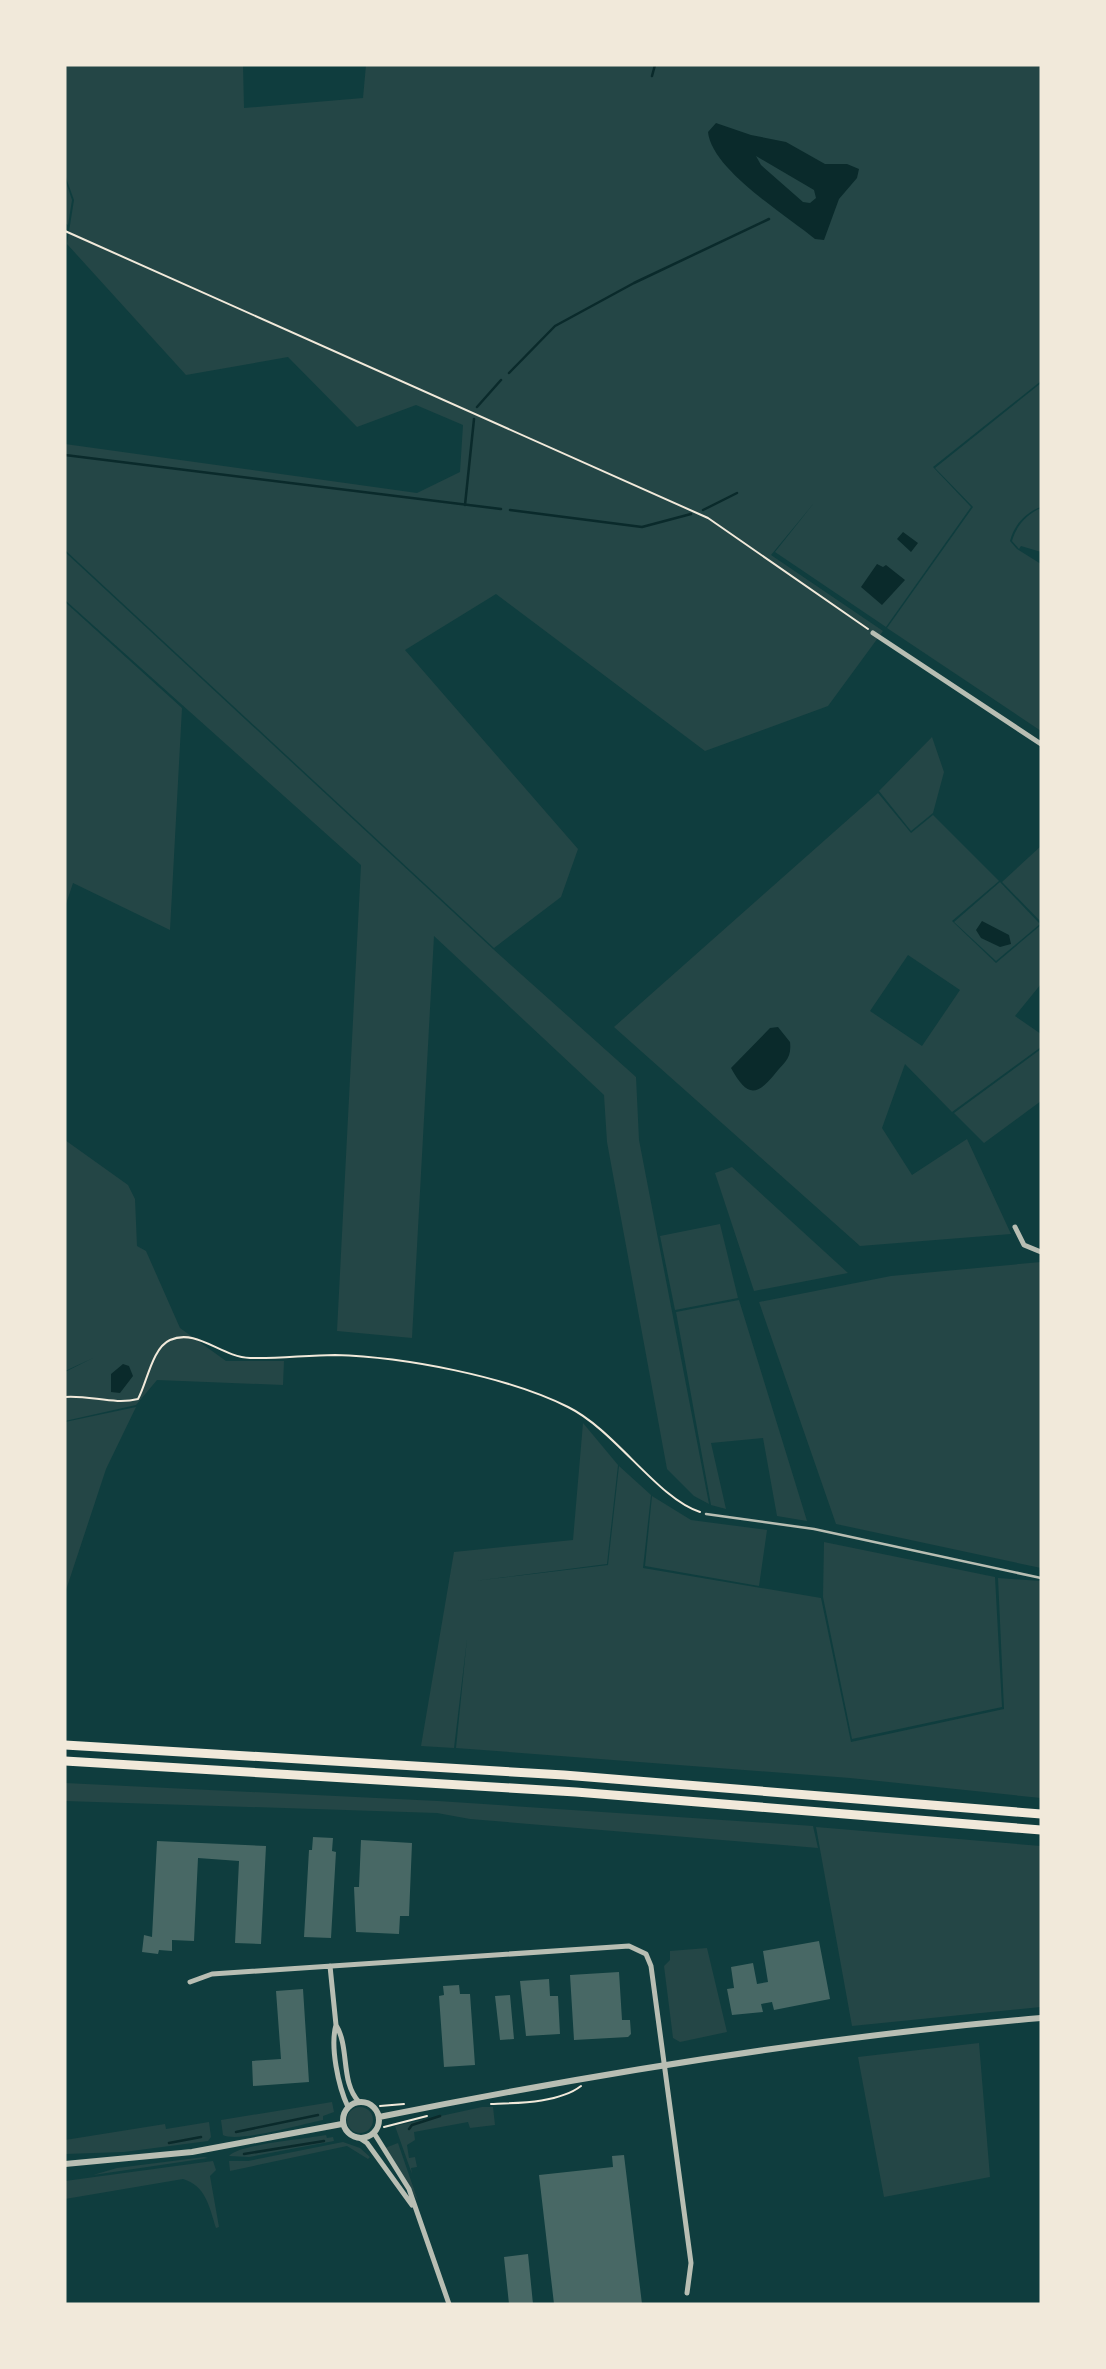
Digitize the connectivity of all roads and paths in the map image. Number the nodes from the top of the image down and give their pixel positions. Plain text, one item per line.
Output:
1 (65, 231) edge
2 (873, 633) joint
3 (1041, 744) edge
4 (1015, 1227) dead end
5 (1041, 1252) edge
6 (65, 1397) edge
7 (706, 1514) joint
8 (1041, 1578) edge
9 (65, 1745) edge
10 (65, 1761) edge
11 (1041, 1814) edge
12 (1041, 1830) edge
13 (330, 1966) junction
14 (190, 1982) dead end
15 (1041, 2018) edge
16 (336, 2025) junction
17 (666, 2064) junction
18 (579, 2088) dead end
19 (359, 2102) junction
20 (484, 2104) dead end
21 (348, 2107) junction
22 (429, 2116) dead end
23 (379, 2117) junction
24 (342, 2124) junction
25 (384, 2127) dead end
26 (374, 2133) junction
27 (361, 2139) junction
28 (65, 2164) edge
29 (414, 2207) junction
30 (687, 2293) dead end
31 (449, 2304) edge

1 - 2 path
2 - 3 street
4 - 5 street
6 - 7 path
7 - 8 lane
9 - 11 highway
10 - 12 highway
13 - 14 street
13 - 16 street
13 - 17 street
15 - 17 street
16 - 19 street
16 - 21 street
17 - 23 street
17 - 30 street
18 - 20 path
19 - 21 street
19 - 23 street
21 - 24 street
22 - 25 path
23 - 26 street
24 - 27 street
24 - 28 street
26 - 27 street
26 - 29 street
27 - 29 street
29 - 31 street

